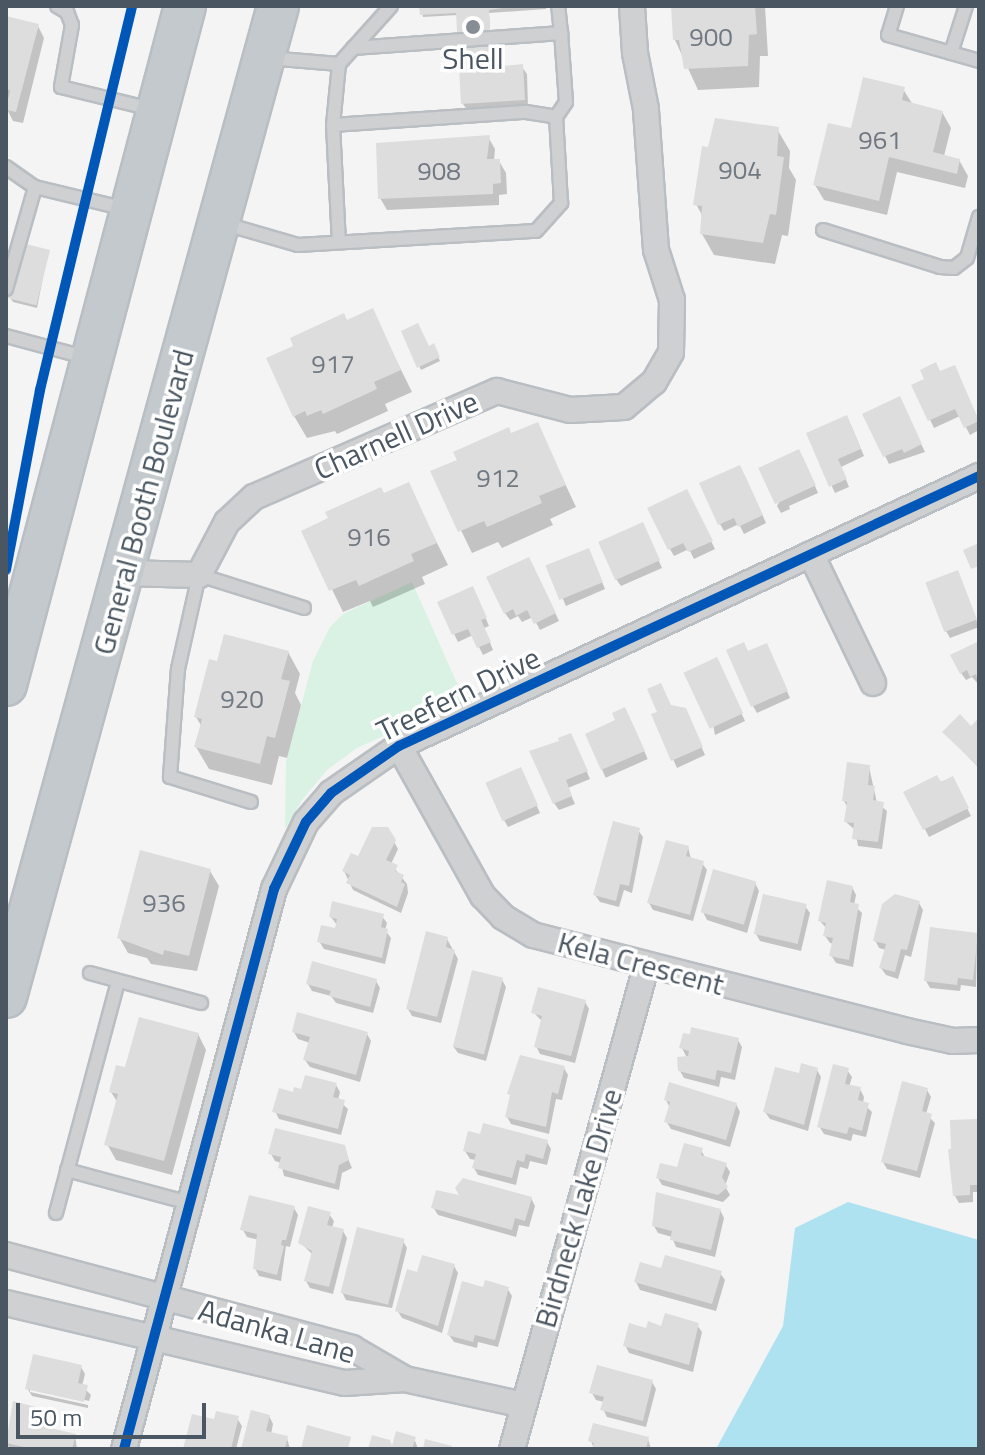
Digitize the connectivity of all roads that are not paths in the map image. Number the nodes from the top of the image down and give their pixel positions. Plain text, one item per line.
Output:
1 (57, 6) edge
2 (185, 6) edge
3 (278, 6) edge
4 (391, 6) edge
5 (558, 6) edge
6 (632, 6) edge
7 (897, 6) edge
8 (966, 6) edge
9 (561, 33) junction
10 (353, 48) junction
11 (951, 53) junction
12 (265, 57) junction
13 (979, 61) edge
14 (339, 64) junction
15 (158, 111) junction
16 (556, 117) junction
17 (333, 125) junction
18 (6, 167) edge
19 (35, 187) junction
20 (131, 210) junction
21 (979, 217) edge
22 (219, 223) junction
23 (823, 230) dead end
24 (339, 242) junction
25 (6, 289) edge
26 (6, 336) edge
27 (92, 359) junction
28 (979, 476) edge
29 (811, 554) junction
30 (123, 573) junction
31 (199, 575) junction
32 (304, 608) dead end
33 (873, 683) dead end
34 (6, 685) edge
35 (399, 746) junction
36 (251, 802) dead end
37 (646, 967) junction
38 (90, 973) dead end
39 (118, 981) junction
40 (6, 997) edge
41 (201, 1003) dead end
42 (979, 1040) edge
43 (67, 1170) junction
44 (189, 1203) junction
45 (56, 1213) dead end
46 (6, 1255) edge
47 (163, 1299) junction
48 (6, 1303) edge
49 (154, 1337) junction
50 (405, 1379) junction
51 (523, 1405) junction
52 (124, 1449) edge
53 (512, 1449) edge

1 - 15 lane
2 - 15 highway
3 - 12 highway, General Booth Boulevard
4 - 10 lane
5 - 9 lane
6 - 31 street, Charnell Drive
7 - 11 lane
8 - 11 lane
9 - 10 lane
9 - 16 lane
10 - 14 lane
11 - 13 lane
12 - 14 lane
12 - 22 highway, General Booth Boulevard
14 - 17 lane
15 - 20 highway
16 - 17 lane
16 - 24 lane
17 - 24 lane
18 - 19 lane
19 - 20 lane
19 - 25 lane
20 - 27 highway
21 - 23 lane
22 - 24 lane
22 - 30 highway, General Booth Boulevard
26 - 27 lane
27 - 34 highway
28 - 29 street, Treefern Drive
29 - 33 street
29 - 35 street, Treefern Drive
30 - 31 street
30 - 40 highway, General Booth Boulevard
31 - 32 lane
31 - 36 lane
35 - 37 street, Kela Crescent
35 - 44 street, Treefern Drive
37 - 42 street, Kela Crescent
37 - 51 street, Birdneck Lake Drive
38 - 39 lane
39 - 41 lane
39 - 43 lane
43 - 44 lane
43 - 45 lane
44 - 47 street, Treefern Drive
46 - 47 street, Adanka Lane
47 - 49 street, Treefern Drive
47 - 50 street, Adanka Lane
48 - 49 street, Adanka Lane
49 - 50 street, Adanka Lane
49 - 52 street, Treefern Drive
50 - 51 street, Adanka Lane
51 - 53 street, Birdneck Lake Drive

